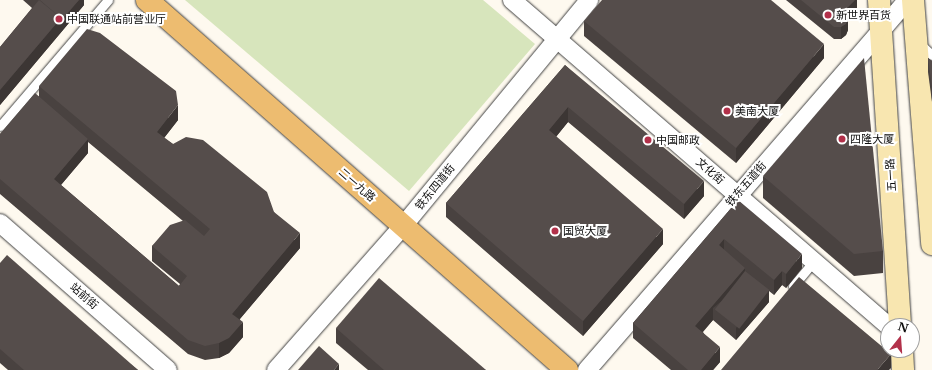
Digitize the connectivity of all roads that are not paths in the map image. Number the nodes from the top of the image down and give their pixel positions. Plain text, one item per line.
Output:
1 (108, 0) edge
2 (147, 0) edge
3 (512, 0) edge
4 (589, 0) edge
5 (879, 0) edge
6 (907, 0) edge
7 (913, 0) edge
8 (881, 27) junction
9 (557, 38) junction
10 (924, 48) edge
11 (0, 126) edge
12 (736, 194) junction
13 (0, 222) edge
14 (403, 226) junction
15 (932, 244) edge
16 (814, 261) junction
17 (788, 291) edge
18 (880, 318) edge
19 (899, 318) edge
20 (903, 358) edge
21 (168, 370) edge
22 (276, 370) edge
23 (567, 370) edge
24 (587, 370) edge
25 (904, 370) edge

1 - 11 lane
2 - 14 main road, 二一九路
3 - 9 street, 文化街
4 - 9 street, 铁东四道街
5 - 8 main road, 五一路
6 - 8 street, 铁东五道街
7 - 10 main road
8 - 12 street, 铁东五道街
8 - 19 main road, 五一路
9 - 12 street, 文化街
9 - 14 street, 铁东四道街
10 - 15 main road
12 - 16 street, 文化街
12 - 24 street, 铁东五道街
13 - 21 street, 站前街
14 - 22 street, 铁东四道街
14 - 23 main road, 二一九路
16 - 17 lane
16 - 18 street, 文化街
20 - 25 main road

